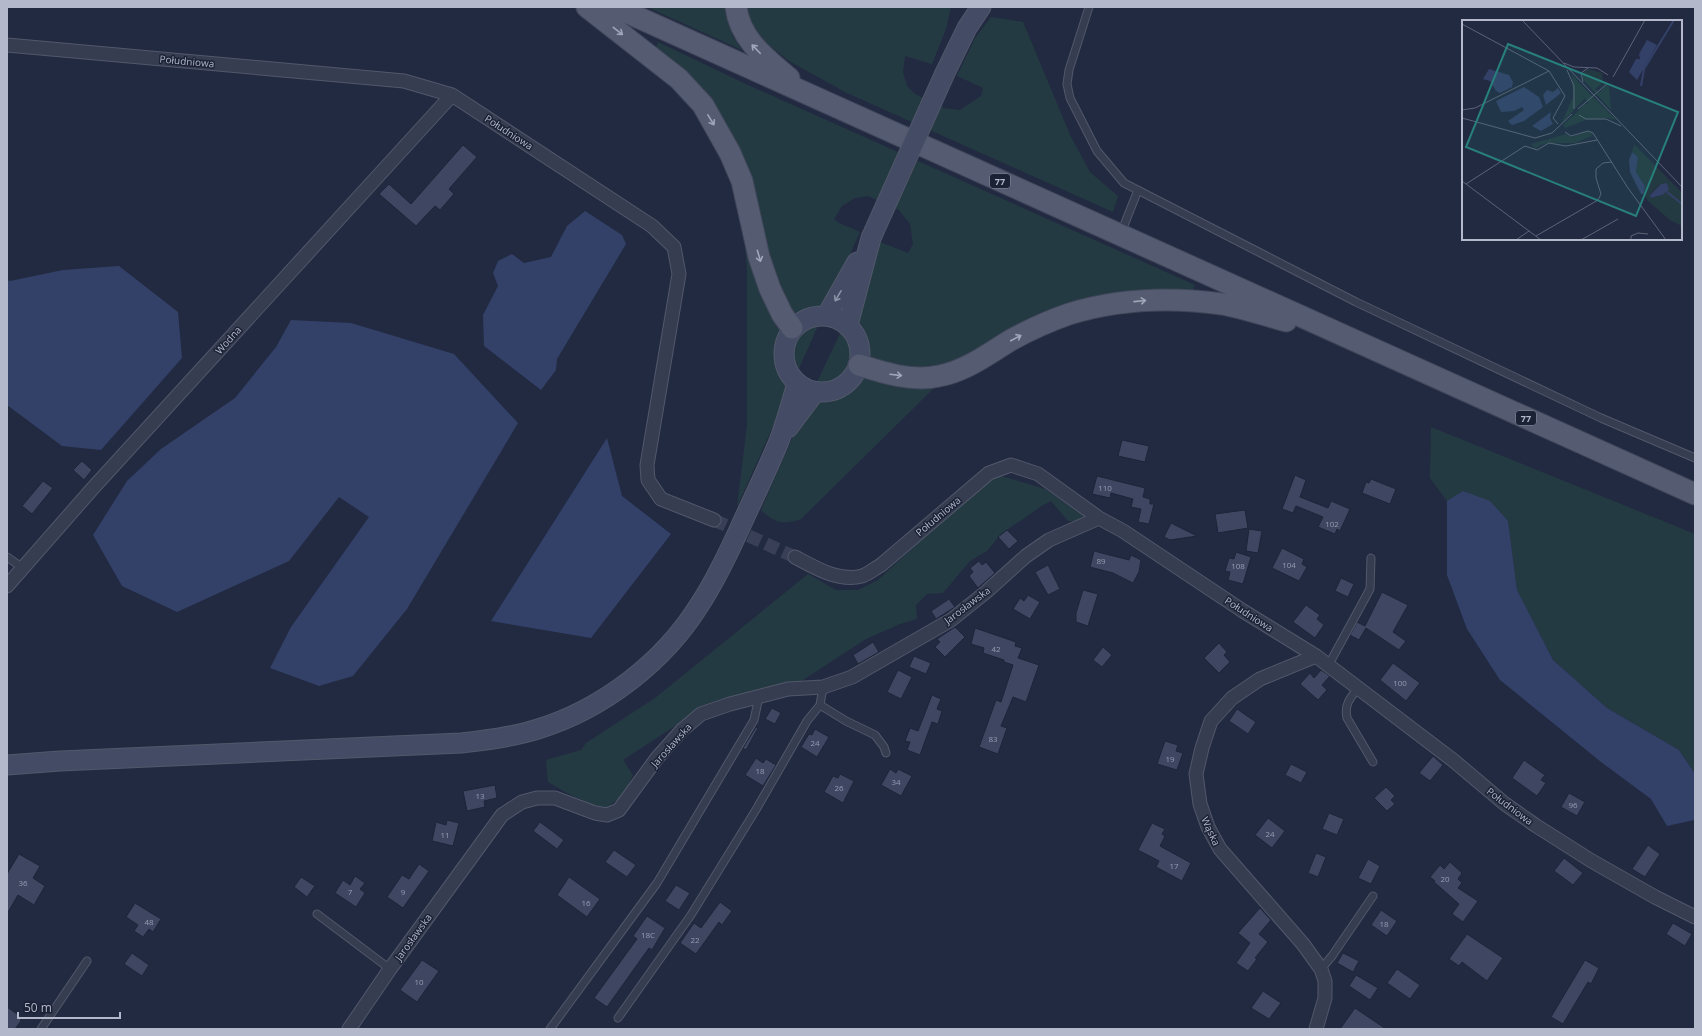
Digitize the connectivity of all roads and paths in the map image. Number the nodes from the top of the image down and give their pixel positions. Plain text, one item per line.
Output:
1 (587, 7) edge
2 (615, 7) edge
3 (736, 7) edge
4 (970, 7) edge
5 (981, 7) edge
6 (1089, 7) edge
7 (967, 28) junction
8 (7, 45) edge
9 (806, 93) junction
10 (452, 95) junction
11 (1138, 190) junction
12 (1120, 235) junction
13 (871, 238) junction
14 (827, 315) junction
15 (848, 325) junction
16 (792, 328) junction
17 (1356, 342) junction
18 (859, 365) junction
19 (797, 384) junction
20 (815, 392) junction
21 (779, 441) junction
22 (1695, 458) edge
23 (1695, 494) edge
24 (1099, 518) junction
25 (714, 520) tunnel mouth
26 (7, 557) edge
27 (795, 557) tunnel mouth
28 (1371, 558) dead end
29 (23, 568) junction
30 (7, 586) edge
31 (1316, 656) junction
32 (1328, 666) junction
33 (823, 688) junction
34 (1358, 688) junction
35 (759, 697) junction
36 (820, 705) junction
37 (886, 753) dead end
38 (1373, 762) dead end
39 (7, 765) edge
40 (1373, 896) dead end
41 (317, 914) dead end
42 (1695, 917) edge
43 (87, 961) dead end
44 (390, 969) junction
45 (1321, 969) junction
46 (618, 1018) dead end
47 (41, 1029) edge
48 (349, 1029) edge
49 (550, 1029) edge
50 (1316, 1029) edge

1 -> 16 main road
2 - 9 main road, 77
9 -> 3 main road
4 - 7 main road
5 - 7 main road
6 - 11 lane
7 - 13 main road, bridge
8 - 10 street, Południowa
9 - 12 main road, 77
10 - 25 street, Południowa
10 - 29 street, Wodna
11 - 12 lane
11 - 22 lane
12 - 17 main road, 77
13 -> 14 main road
13 - 15 main road
14 - 15 main road
14 - 16 main road
15 - 18 main road
16 - 19 main road
18 -> 17 main road
17 - 23 main road, 77
18 - 20 main road
19 - 20 main road
19 - 21 main road
20 - 21 main road
21 - 39 main road
24 - 27 street, Południowa
24 - 31 street, Południowa
24 - 33 street, Jarosławska
26 - 29 lane
28 - 32 lane
29 - 30 street, Wodna
31 - 32 street, Południowa
31 - 45 street, Wąska
32 - 34 street, Południowa
33 - 35 street, Jarosławska
33 - 36 lane
34 - 38 lane
34 - 42 street, Południowa
35 - 44 street, Jarosławska
35 - 49 lane
36 - 37 lane
36 - 46 lane
40 - 45 lane
41 - 44 lane
43 - 47 lane
44 - 48 street, Jarosławska
45 - 50 street, Wąska

